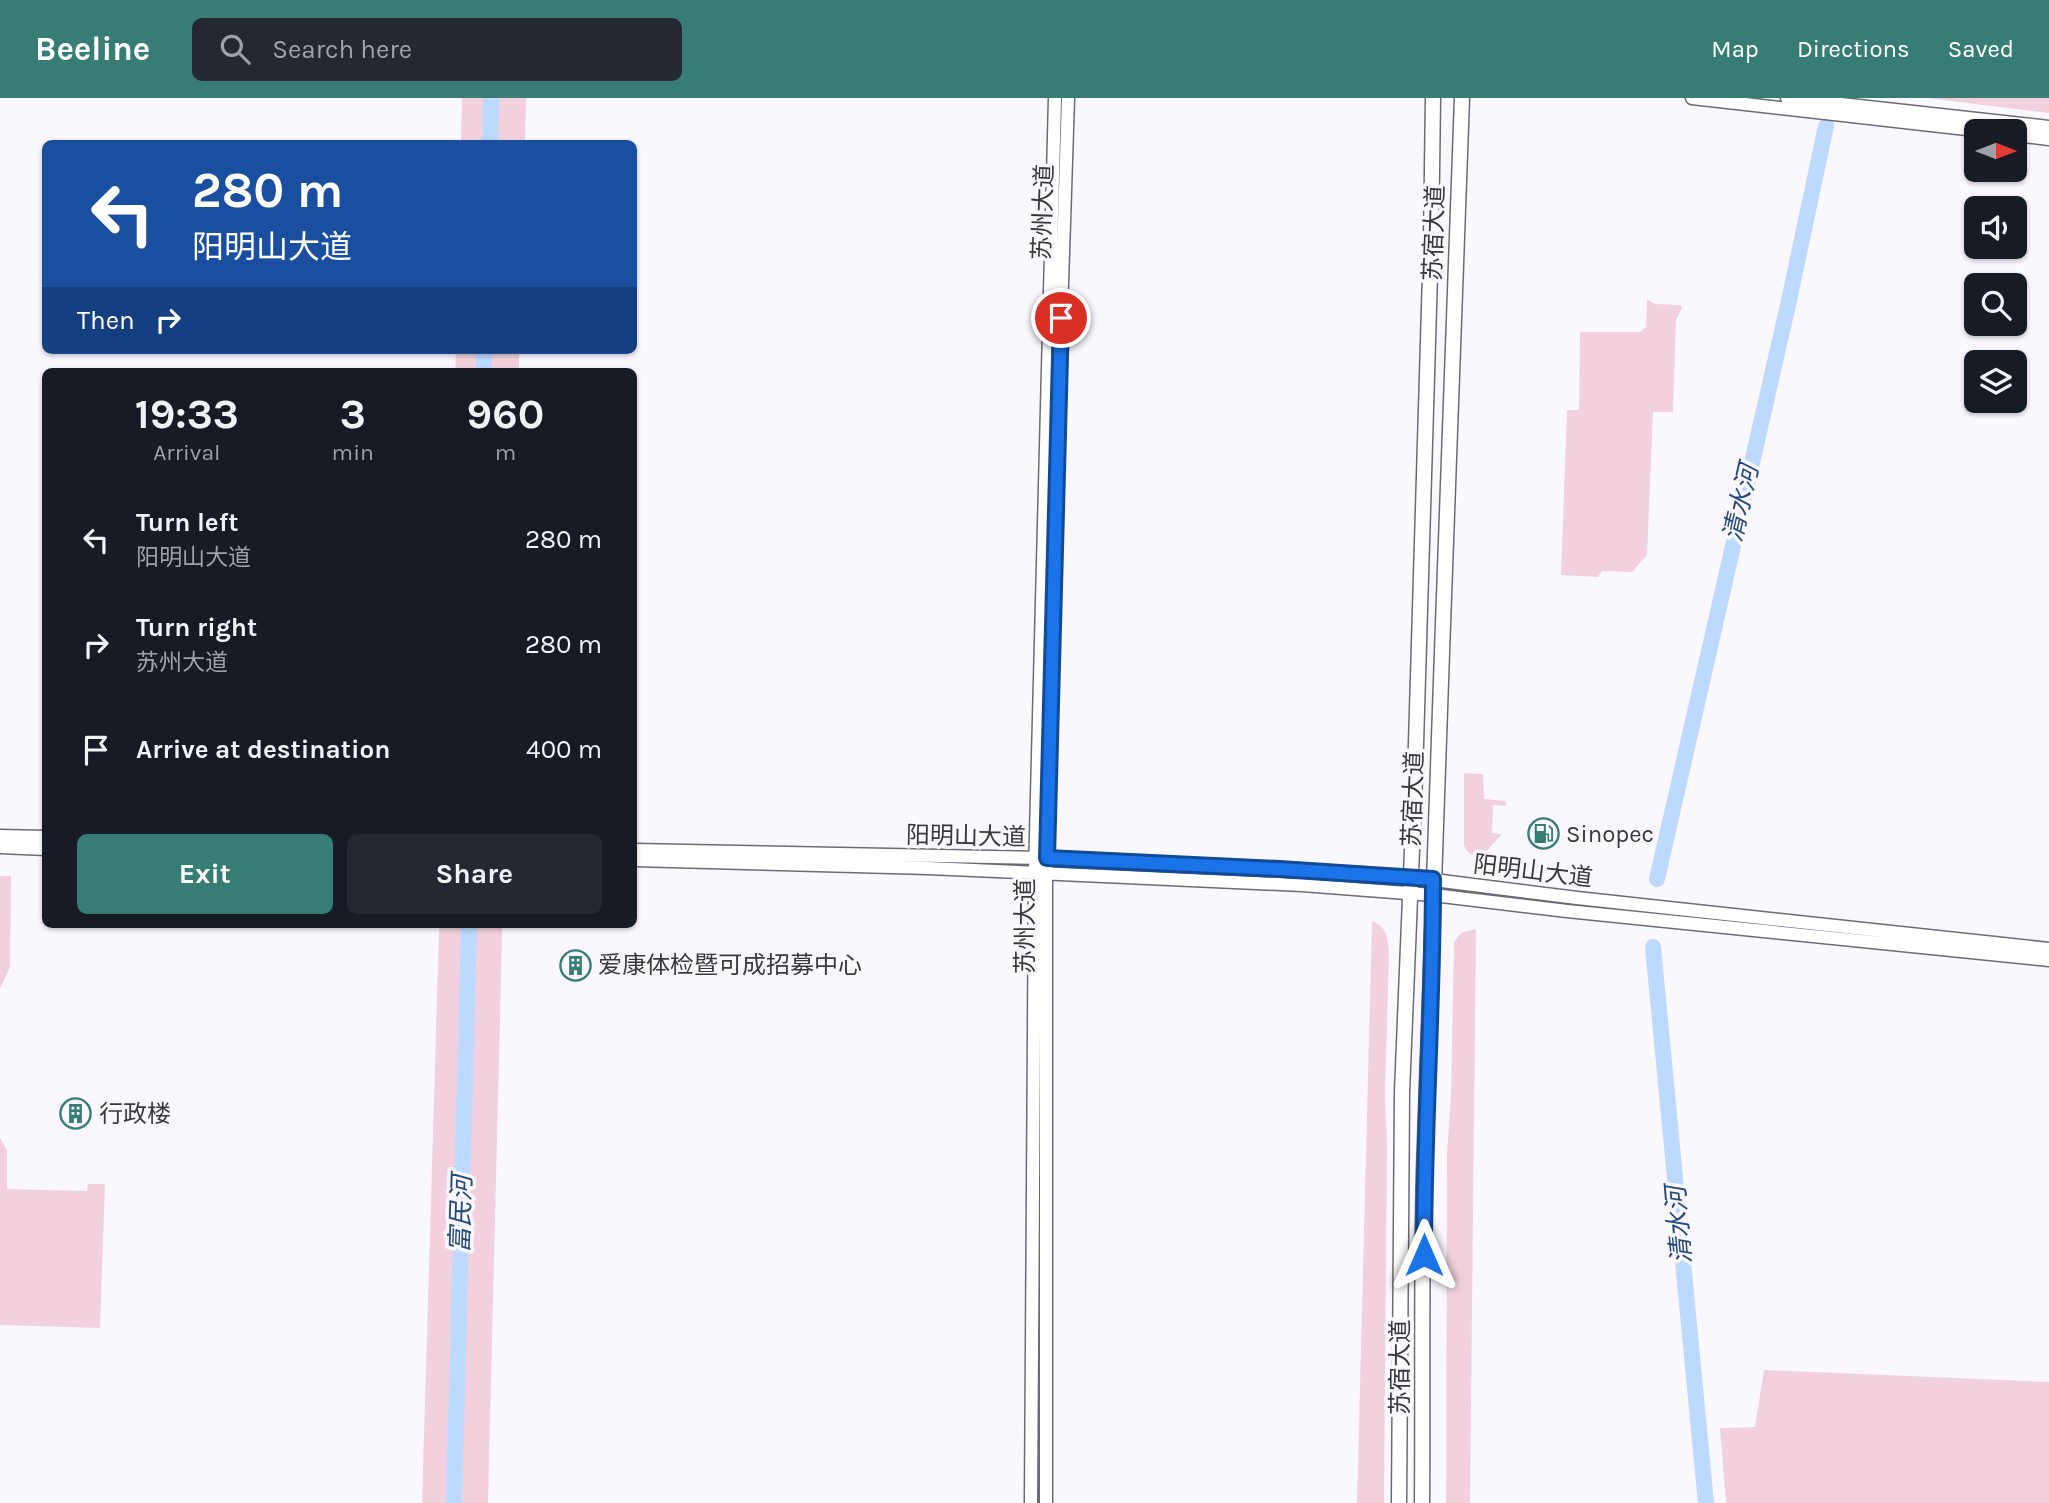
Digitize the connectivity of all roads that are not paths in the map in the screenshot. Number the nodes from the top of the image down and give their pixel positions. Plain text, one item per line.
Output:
1 (1055, 98) edge
2 (1068, 98) edge
3 (1433, 98) edge
4 (1462, 98) edge
5 (1692, 98) edge
6 (1787, 98) edge
7 (2049, 127) edge
8 (1964, 129) edge
9 (2027, 136) edge
10 (2049, 139) edge
11 (0, 836) edge
12 (42, 837) edge
13 (0, 848) edge
14 (42, 849) edge
15 (637, 850) edge
16 (1041, 858) junction
17 (637, 860) edge
18 (1041, 874) junction
19 (1410, 877) junction
20 (1433, 879) junction
21 (1409, 893) junction
22 (1433, 895) junction
23 (2049, 949) edge
24 (2049, 960) edge
25 (1031, 1503) edge
26 (1046, 1503) edge
27 (1399, 1503) edge
28 (1422, 1503) edge

1 - 16 main road, 苏州大道
2 - 16 main road, 苏州大道
3 - 19 main road, 苏宿大道
4 - 20 main road, 苏宿大道
5 - 8 main road
6 - 7 main road
9 - 10 main road
11 - 12 main road
13 - 14 main road
15 - 16 main road, 阳明山大道
16 - 18 main road, 苏州大道
16 - 19 main road, 阳明山大道
17 - 18 main road, 阳明山大道
18 - 21 main road, 阳明山大道
18 - 25 main road, 苏州大道
18 - 26 main road, 苏州大道
19 - 20 main road, 阳明山大道
19 - 21 main road, 苏宿大道
20 - 22 main road, 苏宿大道
20 - 23 main road, 阳明山大道
21 - 22 main road, 阳明山大道
21 - 27 main road, 苏宿大道
22 - 24 main road, 阳明山大道
22 - 28 main road, 苏宿大道

